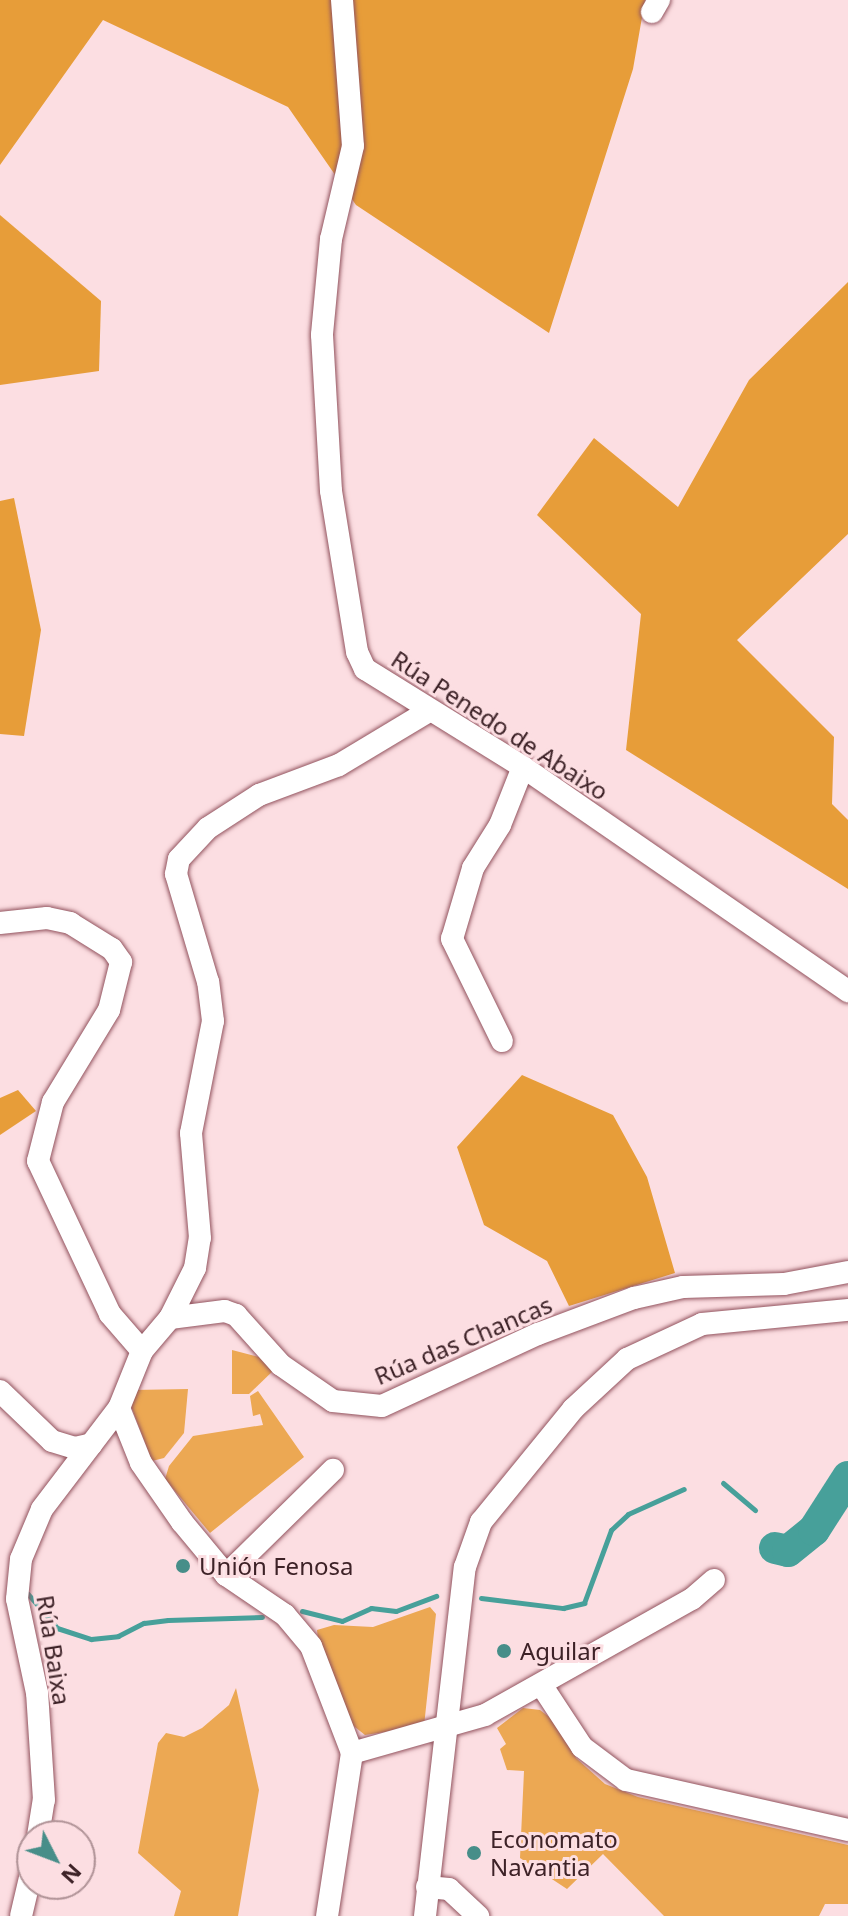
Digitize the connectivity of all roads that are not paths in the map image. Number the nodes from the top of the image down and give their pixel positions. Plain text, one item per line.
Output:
1 (342, 0) edge
2 (429, 711) junction
3 (523, 767) junction
4 (0, 923) edge
5 (848, 991) edge
6 (502, 1041) dead end
7 (848, 1272) edge
8 (848, 1310) edge
9 (170, 1318) junction
10 (142, 1351) junction
11 (0, 1391) edge
12 (119, 1408) junction
13 (92, 1444) junction
14 (333, 1470) dead end
15 (226, 1575) junction
16 (714, 1580) dead end
17 (542, 1686) junction
18 (443, 1728) junction
19 (352, 1753) junction
20 (41, 1820) edge
21 (848, 1830) edge
22 (427, 1887) junction
23 (327, 1916) edge
24 (425, 1916) edge
25 (478, 1916) edge

1 - 2 street, Rúa Penedo de Abaixo
2 - 3 street, Rúa Penedo de Abaixo
2 - 9 street
3 - 5 street, Rúa Penedo de Abaixo
3 - 6 street
4 - 10 street
7 - 9 street, Rúa das Chancas
8 - 18 street
9 - 10 street
10 - 12 street, Rúa Baixa
11 - 13 street
12 - 13 street, Rúa Baixa
12 - 15 street
13 - 20 street, Rúa Baixa
14 - 15 street
15 - 19 street
16 - 17 street
17 - 18 street
17 - 21 street
18 - 19 street
18 - 22 street
19 - 23 street
22 - 24 street
22 - 25 street

